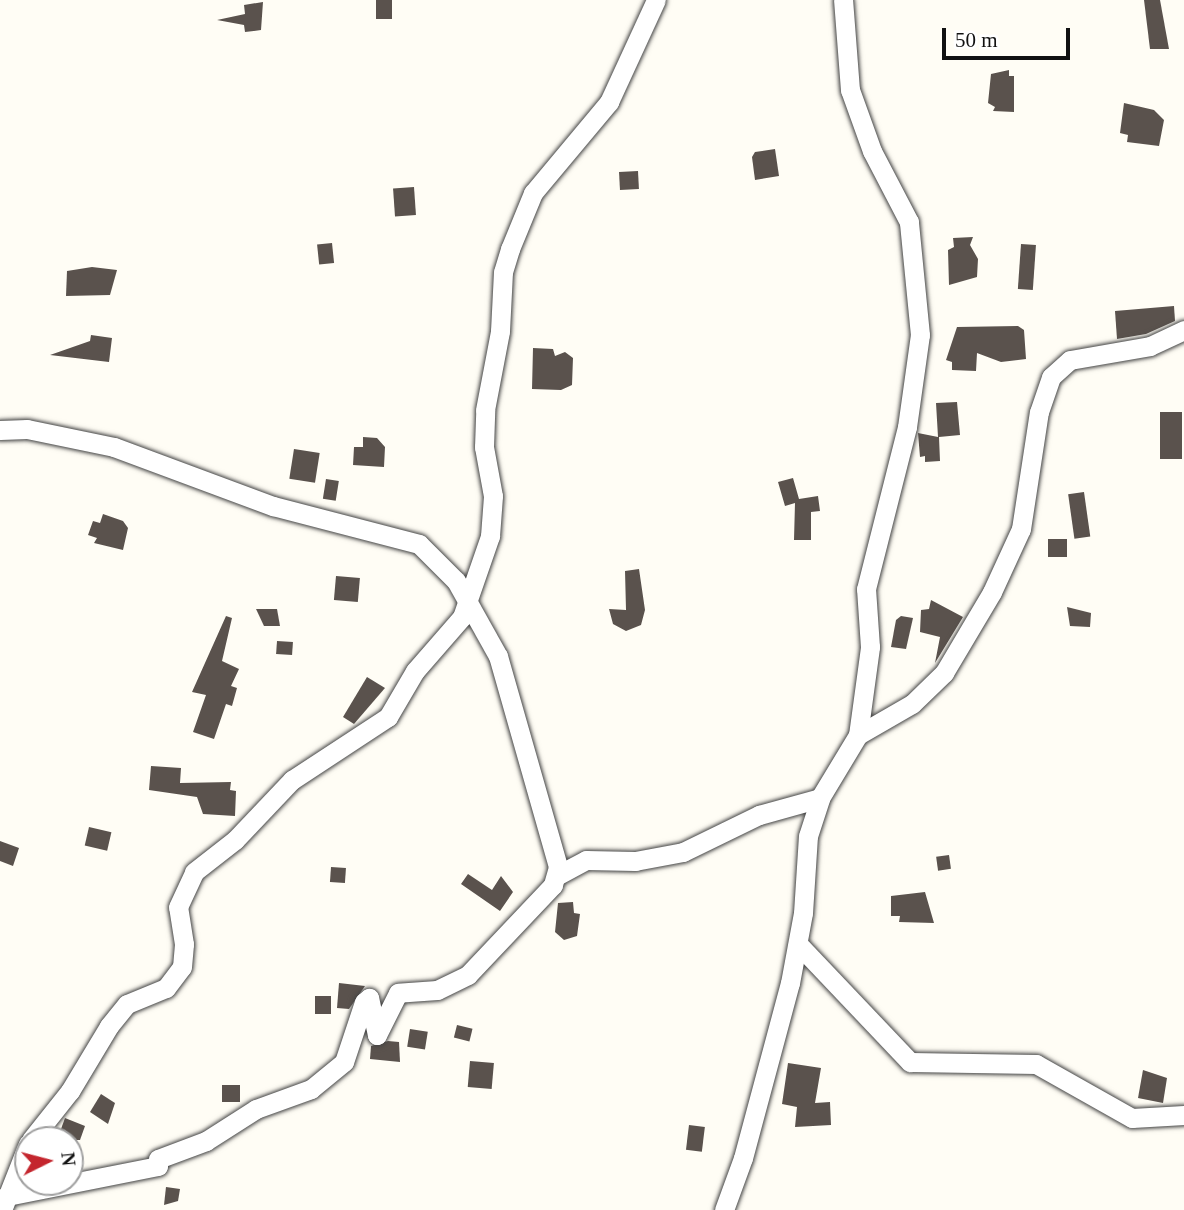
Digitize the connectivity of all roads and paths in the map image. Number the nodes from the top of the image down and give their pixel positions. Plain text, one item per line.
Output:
1 (656, 0) edge
2 (843, 0) edge
3 (1184, 330) edge
4 (0, 430) edge
5 (469, 600) junction
6 (858, 735) junction
7 (820, 798) junction
8 (558, 876) junction
9 (799, 944) junction
10 (1184, 1115) edge
11 (43, 1126) edge
12 (14, 1180) edge
13 (4, 1203) edge
14 (724, 1210) edge

1 - 5 street
2 - 6 street
3 - 6 street
4 - 5 street
5 - 8 street
5 - 11 street
6 - 7 street
7 - 8 street
7 - 9 street
8 - 13 street
9 - 10 street
9 - 14 street
12 - 13 street

